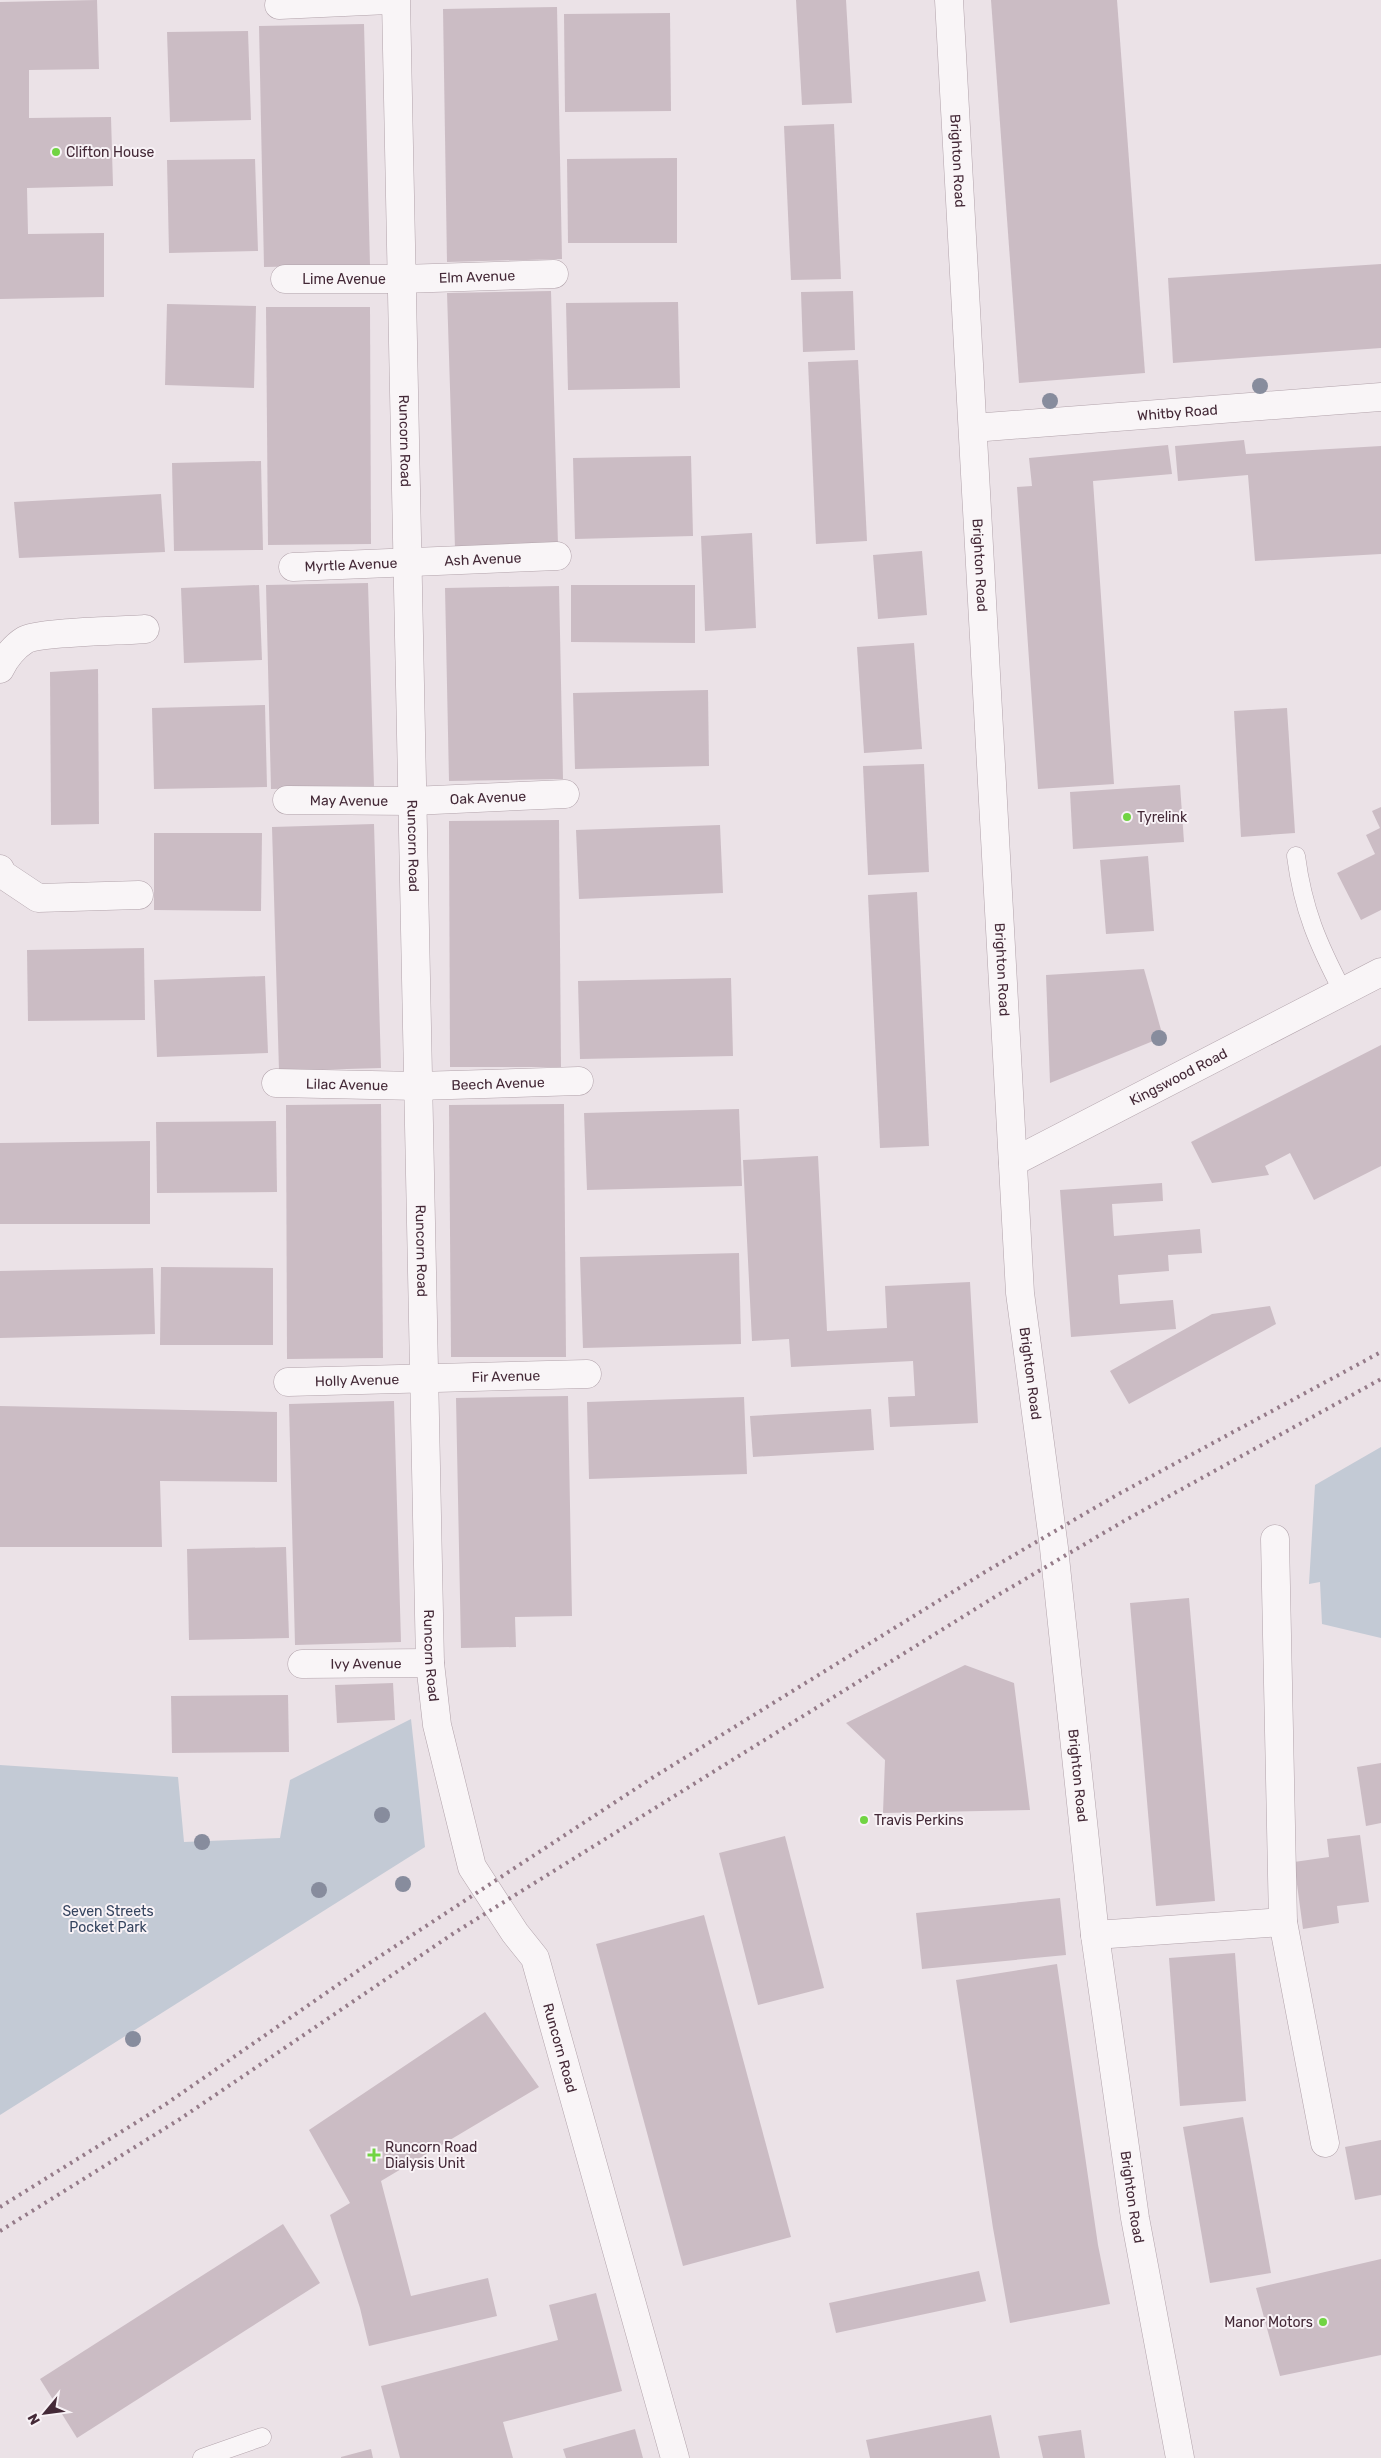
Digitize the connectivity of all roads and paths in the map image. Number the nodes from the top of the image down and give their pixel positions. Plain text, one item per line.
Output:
1 (388, 0) edge
2 (396, 0) edge
3 (949, 0) edge
4 (279, 5) dead end
5 (554, 274) dead end
6 (285, 279) dead end
7 (402, 279) junction
8 (1381, 397) edge
9 (973, 428) junction
10 (557, 556) dead end
11 (408, 564) junction
12 (294, 567) dead end
13 (145, 629) dead end
14 (0, 669) edge
15 (565, 794) dead end
16 (286, 800) dead end
17 (412, 800) junction
18 (1296, 856) dead end
19 (0, 869) edge
20 (139, 895) dead end
21 (1381, 972) edge
22 (1343, 992) junction
23 (579, 1081) dead end
24 (276, 1083) dead end
25 (418, 1086) junction
26 (1013, 1162) junction
27 (587, 1374) dead end
28 (424, 1379) junction
29 (288, 1382) dead end
30 (1275, 1539) dead end
31 (430, 1663) junction
32 (302, 1664) dead end
33 (1283, 1922) junction
34 (1095, 1935) junction
35 (1326, 2143) dead end
36 (262, 2437) dead end
37 (202, 2458) edge
38 (675, 2458) edge
39 (1180, 2458) edge

1 - 4 street
2 - 7 street, Runcorn Road
3 - 9 street, Brighton Road
5 - 7 street, Elm Avenue
6 - 7 street, Lime Avenue
7 - 11 street, Runcorn Road
8 - 9 street, Whitby Road
9 - 26 street, Brighton Road
10 - 11 street, Ash Avenue
11 - 12 street, Myrtle Avenue
11 - 17 street, Runcorn Road
13 - 14 street
15 - 17 street, Oak Avenue
16 - 17 street, May Avenue
17 - 25 street, Runcorn Road
18 - 22 lane
19 - 20 street
21 - 22 street, Kingswood Road
22 - 26 street, Kingswood Road
23 - 25 street, Beech Avenue
24 - 25 street, Lilac Avenue
25 - 28 street, Runcorn Road
26 - 34 street, Brighton Road
27 - 28 street, Fir Avenue
28 - 29 street, Holly Avenue
28 - 31 street, Runcorn Road
30 - 33 street
31 - 32 street, Ivy Avenue
31 - 38 street, Runcorn Road
33 - 34 street
33 - 35 street
34 - 39 street, Brighton Road
36 - 37 lane

